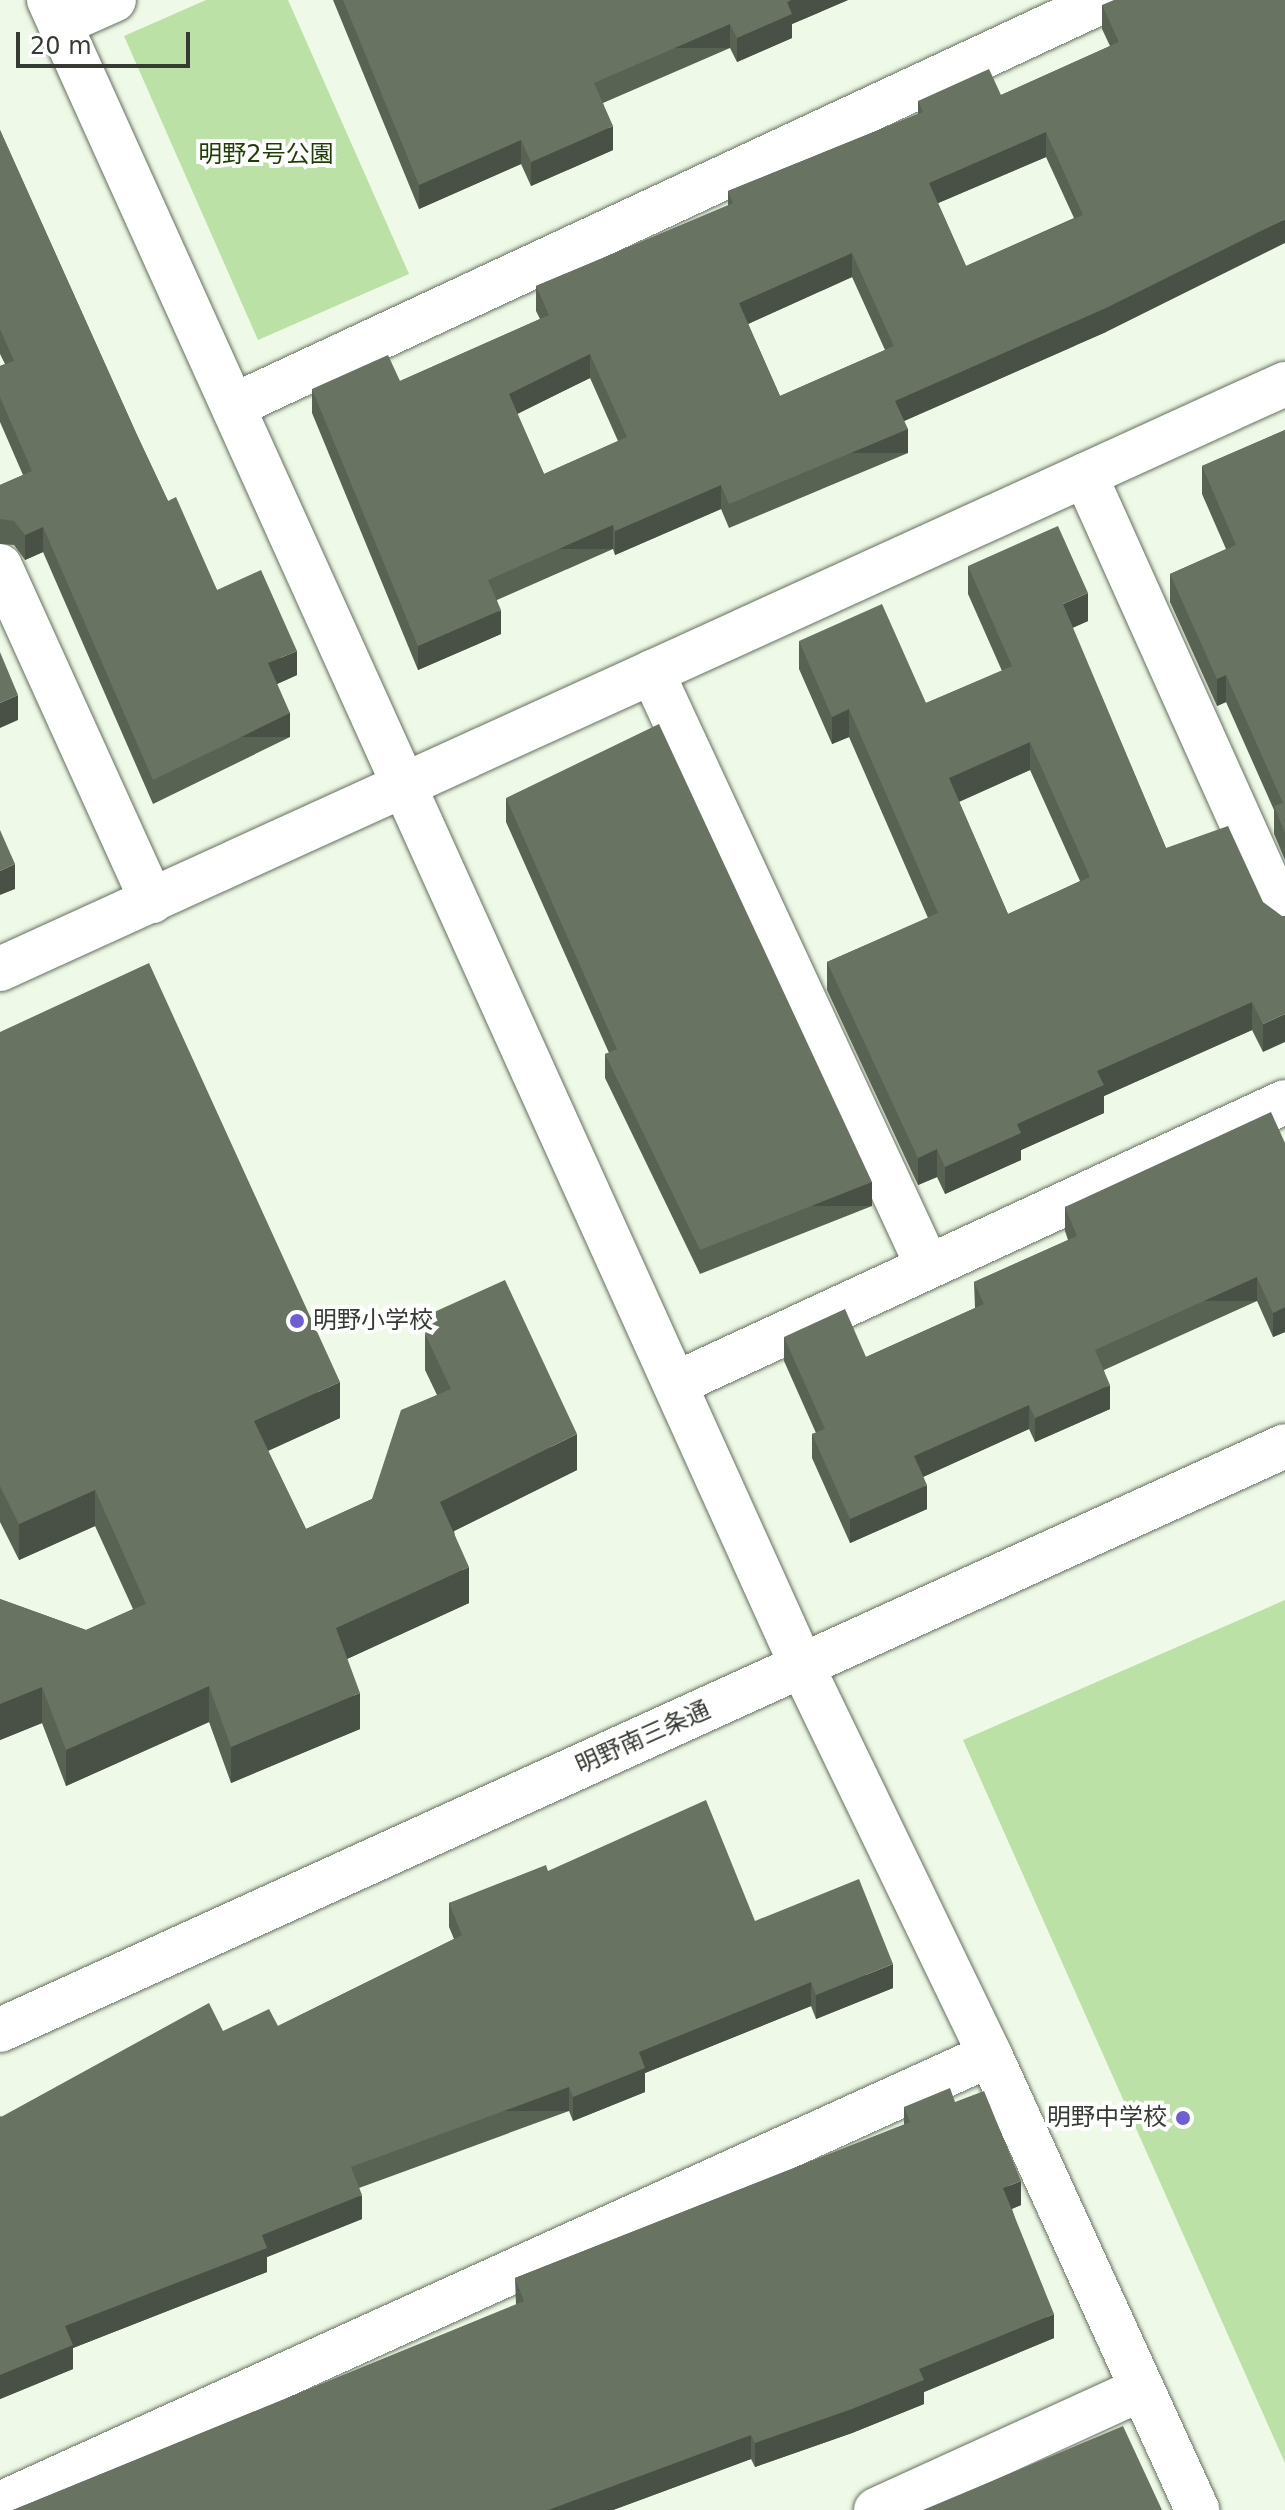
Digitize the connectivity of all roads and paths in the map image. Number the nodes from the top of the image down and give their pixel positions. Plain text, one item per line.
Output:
1 (114, 0) edge
2 (1105, 0) edge
3 (55, 12) edge
4 (1285, 384) edge
5 (233, 406) junction
6 (1085, 475) junction
7 (0, 566) edge
8 (652, 672) junction
9 (404, 786) junction
10 (152, 901) junction
11 (1285, 919) edge
12 (0, 969) edge
13 (1285, 1102) edge
14 (927, 1265) junction
15 (675, 1384) junction
16 (1285, 1446) edge
17 (802, 1666) junction
18 (0, 2030) edge
19 (990, 2055) junction
20 (1142, 2389) junction
21 (0, 2504) edge
22 (876, 2510) edge
23 (1197, 2510) edge

1 - 3 street
2 - 5 street
3 - 5 street
4 - 6 street
5 - 9 street
6 - 8 street
6 - 11 street
7 - 10 street
8 - 9 street
8 - 14 street
9 - 10 street
9 - 15 street
10 - 12 street
13 - 14 street
14 - 15 street
15 - 17 street
16 - 17 street, 明野南三条通
17 - 18 street, 明野南三条通
17 - 19 street
19 - 20 street
19 - 21 street
20 - 22 street
20 - 23 street

